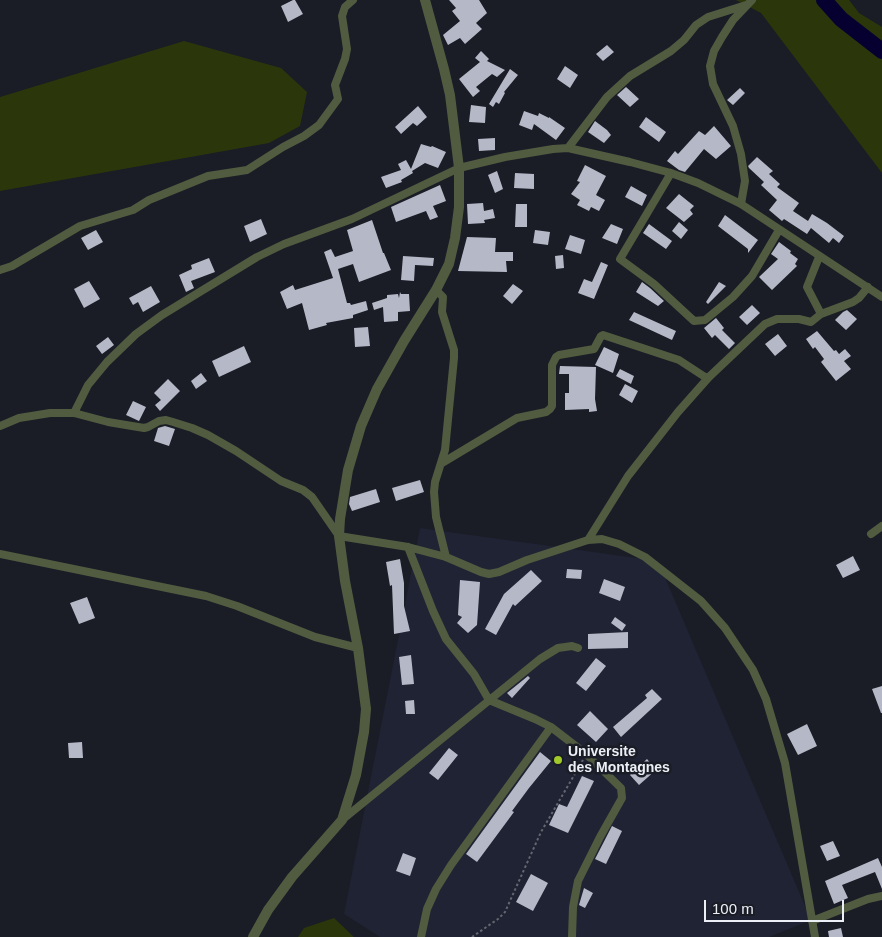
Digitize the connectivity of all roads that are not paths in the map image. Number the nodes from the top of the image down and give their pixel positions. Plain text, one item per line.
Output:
1 (353, 0) edge
2 (425, 0) edge
3 (749, 2) edge
4 (568, 148) junction
5 (459, 168) junction
6 (671, 173) junction
7 (741, 204) junction
8 (779, 230) junction
9 (819, 257) junction
10 (0, 270) edge
11 (868, 287) junction
12 (436, 290) junction
13 (882, 297) edge
14 (821, 314) junction
15 (709, 377) junction
16 (74, 413) junction
17 (0, 426) edge
18 (442, 463) junction
19 (882, 526) edge
20 (871, 534) dead end
21 (339, 536) junction
22 (588, 540) junction
23 (408, 548) junction
24 (0, 554) edge
25 (446, 557) junction
26 (358, 648) junction
27 (578, 648) dead end
28 (489, 700) junction
29 (550, 727) junction
30 (342, 820) junction
31 (882, 896) edge
32 (812, 921) junction
33 (253, 937) edge
34 (421, 937) edge
35 (572, 937) edge
36 (814, 937) edge

1 - 10 street
2 - 5 street
3 - 4 street
3 - 7 street
4 - 5 street
4 - 6 street
5 - 12 street
5 - 16 street
6 - 7 street
6 - 8 street
7 - 8 street
8 - 9 street
9 - 11 street
9 - 14 street
11 - 13 street
11 - 14 street
12 - 18 street
12 - 21 street
14 - 15 street
15 - 18 street
15 - 22 street
16 - 17 street
16 - 21 street
18 - 25 street
19 - 20 street
21 - 23 street
21 - 26 street
22 - 25 street
22 - 32 street
23 - 25 street
23 - 28 street
24 - 26 street
26 - 30 street
27 - 28 street
28 - 29 street
28 - 30 street
29 - 34 street
29 - 35 street
30 - 33 street
31 - 32 street
32 - 36 street

